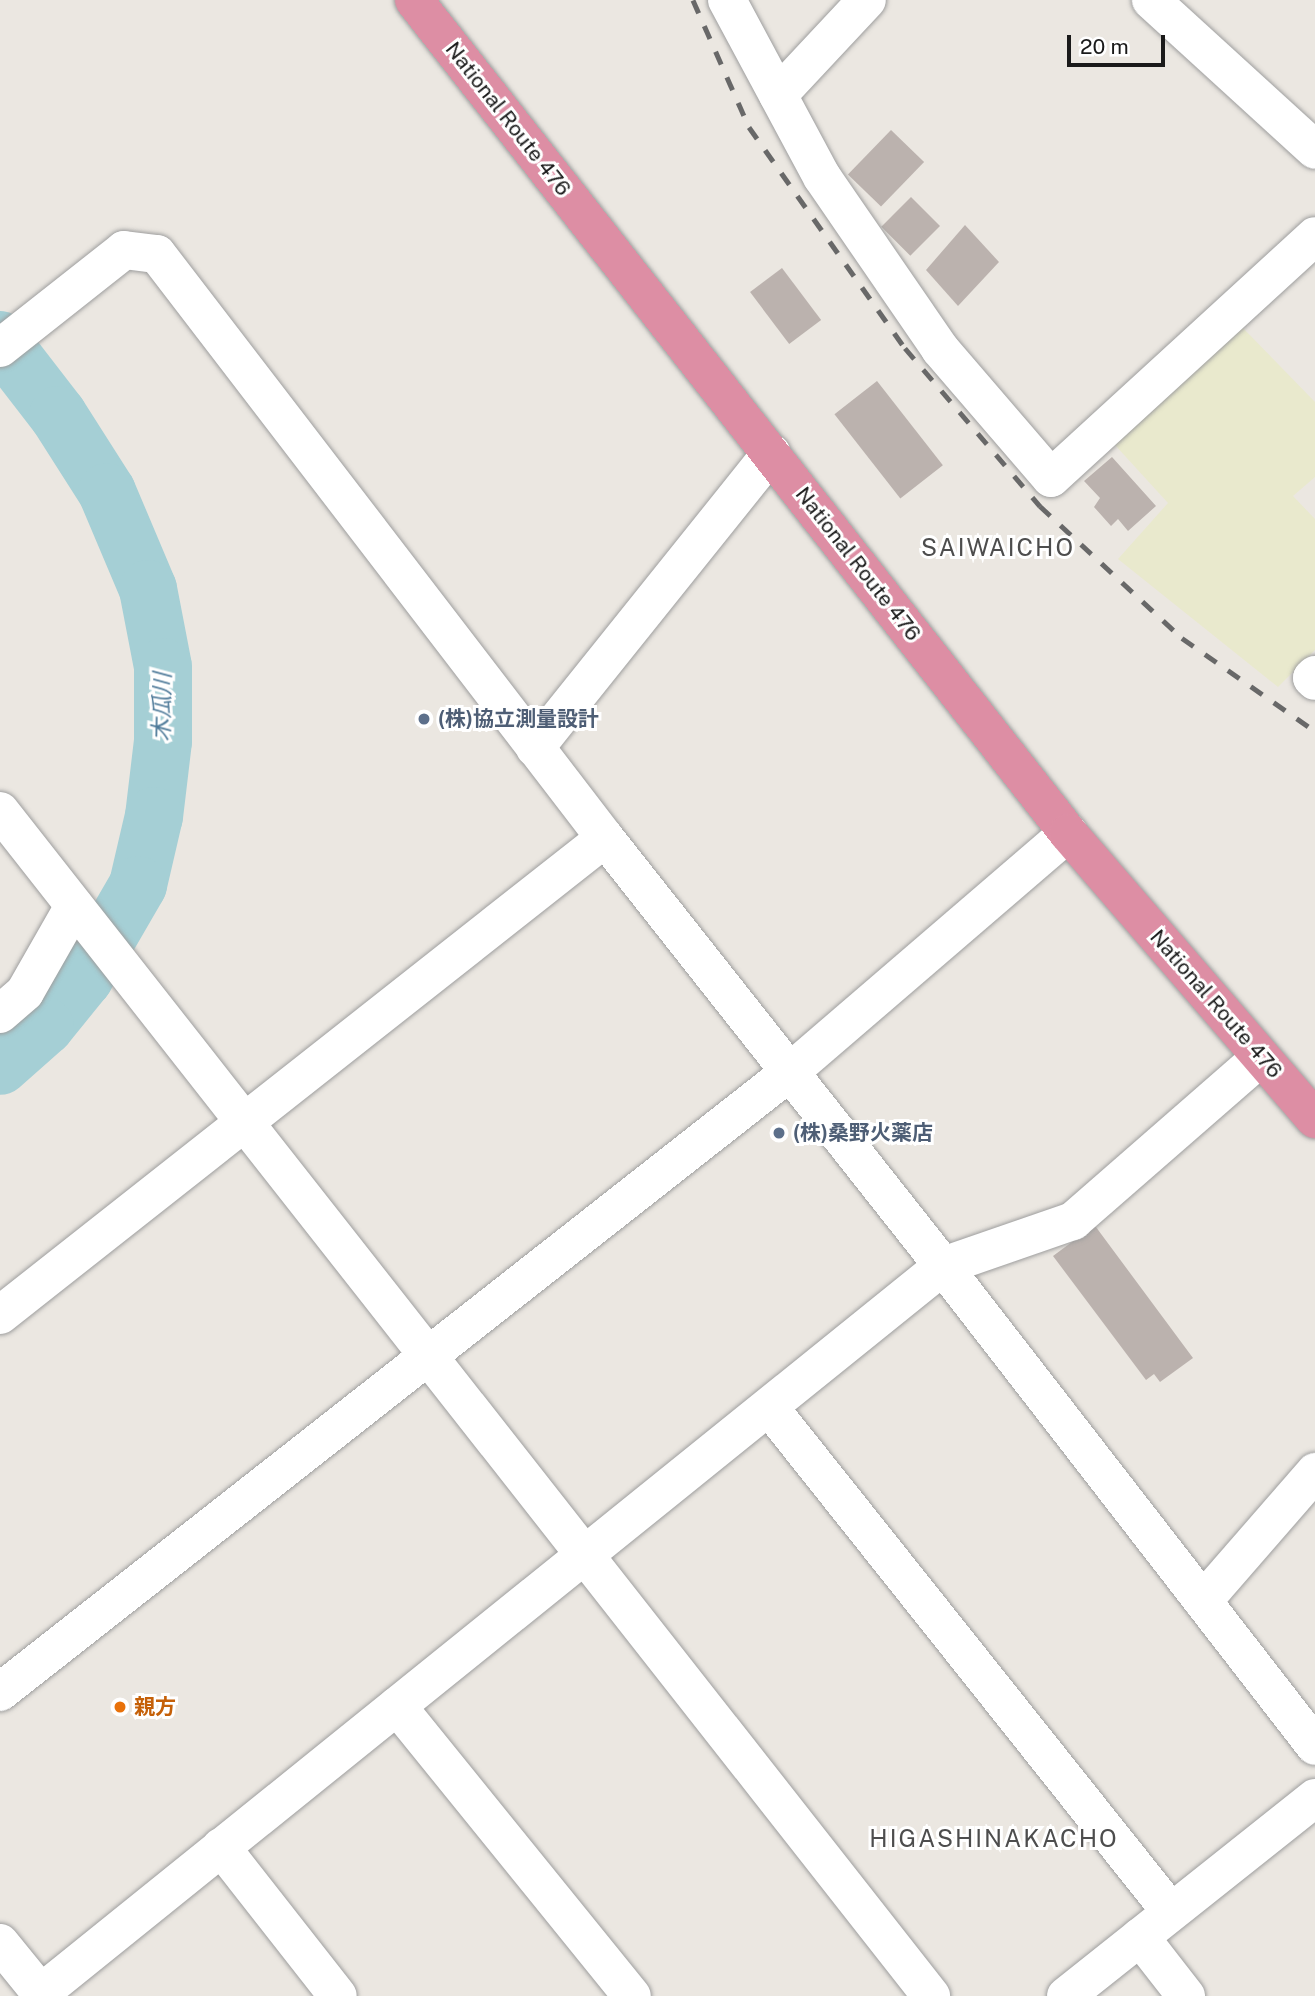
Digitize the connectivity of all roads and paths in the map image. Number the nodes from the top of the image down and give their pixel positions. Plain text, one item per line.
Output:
1 (414, 0) edge
2 (727, 0) edge
3 (867, 0) edge
4 (1151, 0) edge
5 (778, 95) junction
6 (1315, 150) edge
7 (1315, 236) edge
8 (12, 338) edge
9 (771, 453) junction
10 (1315, 675) edge
11 (1315, 681) edge
12 (535, 748) junction
13 (0, 811) edge
14 (1068, 833) junction
15 (604, 838) junction
16 (80, 913) junction
17 (0, 1014) edge
18 (1261, 1057) junction
19 (790, 1072) junction
20 (1315, 1119) edge
21 (244, 1120) junction
22 (943, 1266) junction
23 (0, 1315) edge
24 (430, 1356) junction
25 (769, 1407) junction
26 (1315, 1472) edge
27 (585, 1555) junction
28 (1203, 1601) junction
29 (0, 1692) edge
30 (397, 1706) junction
31 (1315, 1746) edge
32 (1315, 1798) edge
33 (221, 1847) junction
34 (1171, 1912) junction
35 (1140, 1937) junction
36 (0, 1943) edge
37 (42, 1994) edge
38 (338, 1996) edge
39 (632, 1996) edge
40 (932, 1996) edge
41 (1066, 1996) edge
42 (1186, 1996) edge

1 - 9 highway, National Route 476
2 - 5 street
3 - 5 street
4 - 6 street
5 - 7 street
8 - 12 street
9 - 12 street
9 - 14 highway, National Route 476
10 - 11 street
12 - 15 street
13 - 16 street
14 - 18 highway, National Route 476
14 - 19 street
15 - 19 street
15 - 21 street
16 - 17 street
16 - 21 street
18 - 20 highway, National Route 476
18 - 22 street
19 - 22 street
19 - 24 street
21 - 23 street
21 - 24 street
22 - 25 street
22 - 28 street
24 - 27 street
24 - 29 street
25 - 27 street
25 - 34 street
26 - 28 street
27 - 30 street
27 - 40 street
28 - 31 street
30 - 33 street
30 - 39 street
32 - 34 street
33 - 37 street
33 - 38 street
34 - 35 street
35 - 41 street
35 - 42 street
36 - 37 street

